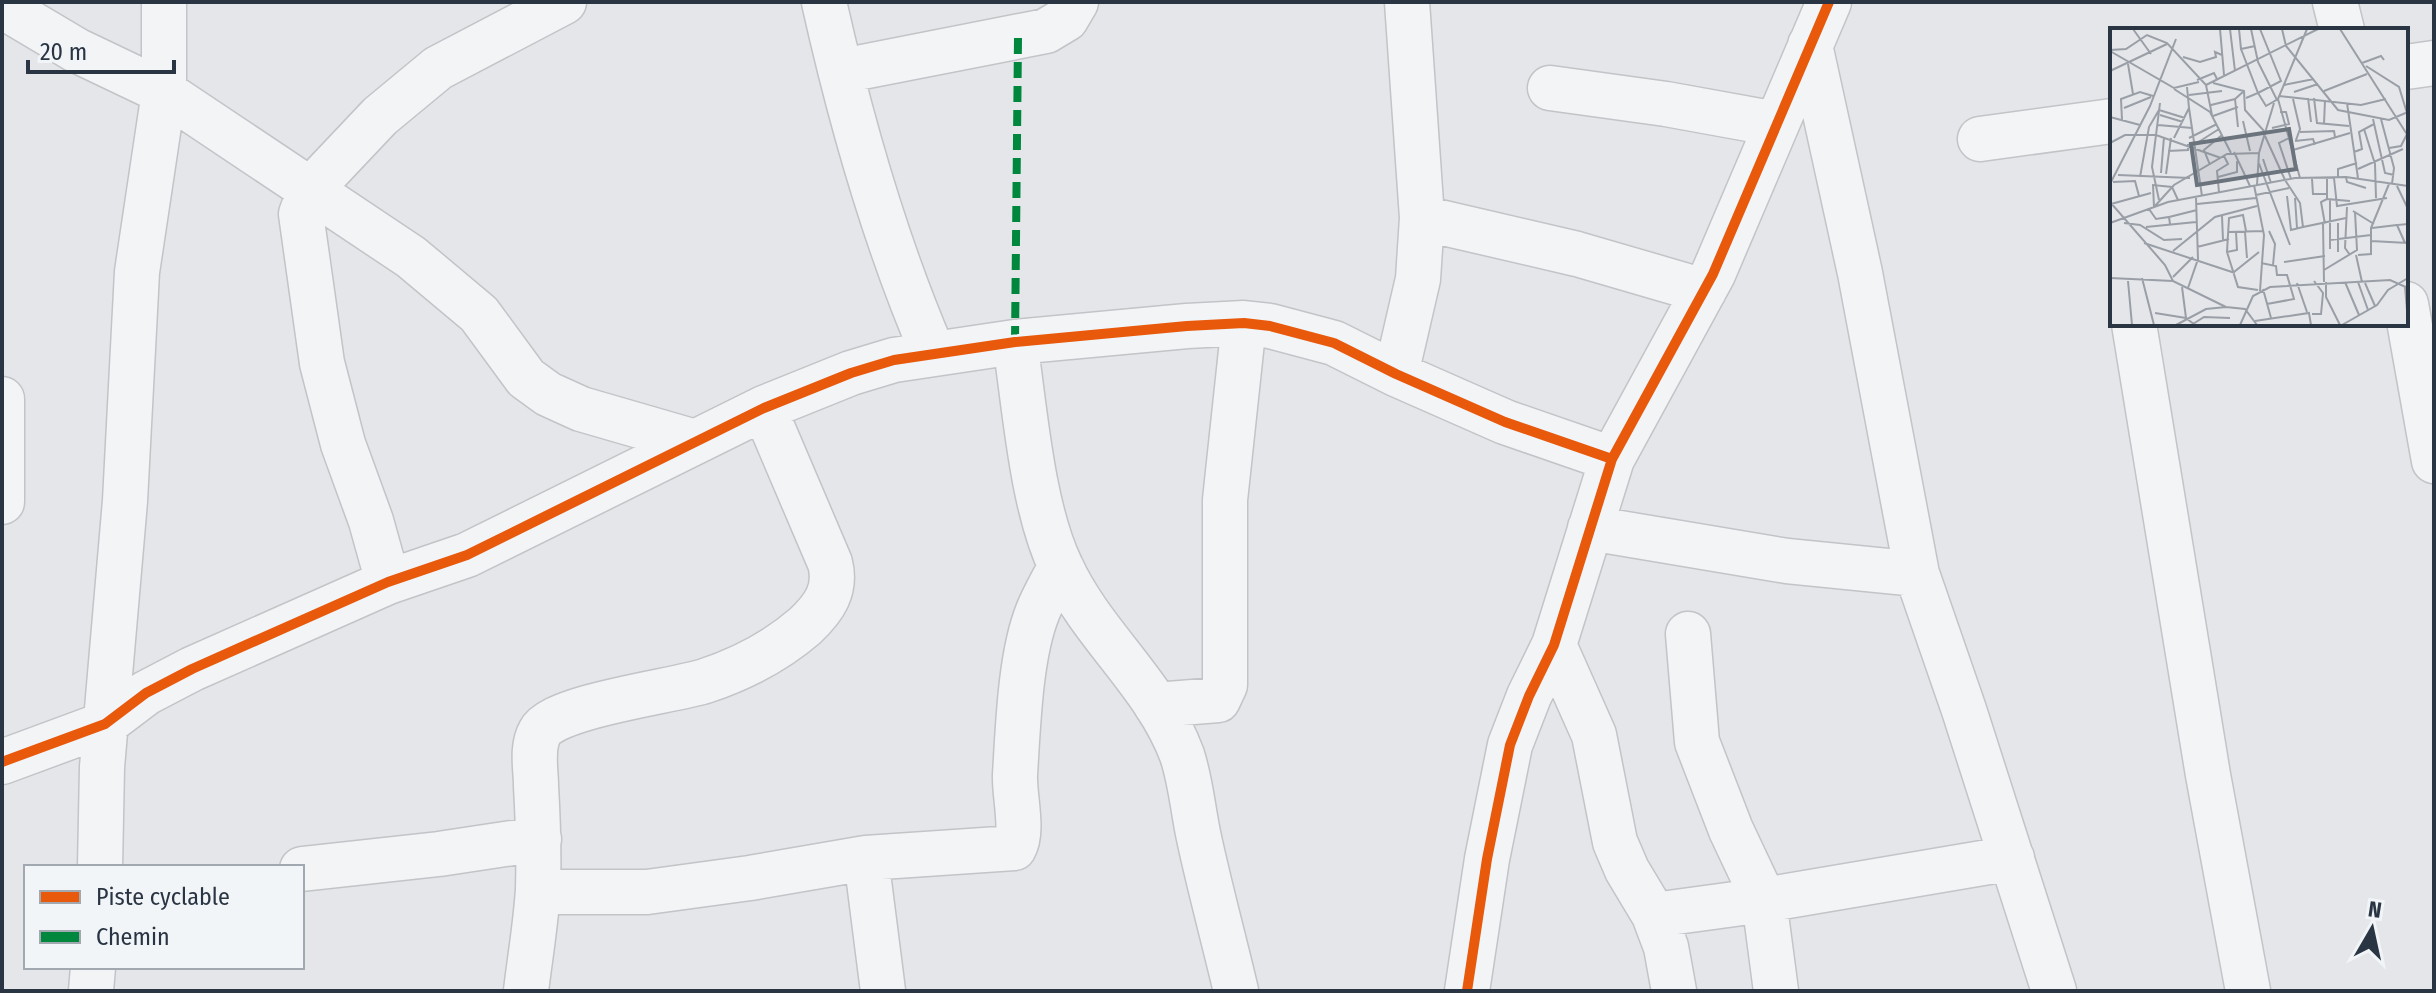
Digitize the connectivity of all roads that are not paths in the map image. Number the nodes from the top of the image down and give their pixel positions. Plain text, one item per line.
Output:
1 (164, 2) edge
2 (564, 2) edge
3 (824, 2) edge
4 (1076, 2) edge
5 (1407, 2) edge
6 (1829, 2) edge
7 (2335, 2) edge
8 (2, 6) edge
9 (2342, 28) edge
10 (1810, 45) junction
11 (2434, 63) edge
12 (2408, 67) edge
13 (842, 71) junction
14 (1550, 88) dead end
15 (164, 92) junction
16 (2110, 121) edge
17 (1776, 124) junction
18 (1980, 139) dead end
19 (310, 190) junction
20 (1422, 218) junction
21 (1704, 291) junction
22 (2434, 300) edge
23 (2408, 302) edge
24 (2408, 313) edge
25 (1244, 323) junction
26 (2134, 326) edge
27 (1015, 342) junction
28 (933, 353) junction
29 (1396, 374) junction
30 (2, 399) edge
31 (764, 408) junction
32 (695, 442) junction
33 (1612, 459) junction
34 (2434, 461) edge
35 (2, 502) edge
36 (1590, 528) junction
37 (1060, 567) junction
38 (1917, 574) junction
39 (388, 582) junction
40 (1688, 634) dead end
41 (1554, 645) junction
42 (1156, 705) junction
43 (105, 724) junction
44 (2, 762) edge
45 (539, 839) junction
46 (866, 858) junction
47 (2012, 858) junction
48 (100, 865) edge
49 (304, 869) edge
50 (538, 892) junction
51 (1764, 900) junction
52 (1654, 915) junction
53 (93, 969) edge
54 (91, 991) edge
55 (526, 991) edge
56 (883, 991) edge
57 (1236, 991) edge
58 (1467, 991) edge
59 (1674, 991) edge
60 (1776, 991) edge
61 (2054, 991) edge
62 (2248, 991) edge

1 - 15 street
2 - 19 street
3 - 13 street
4 - 13 street
5 - 20 street
6 - 10 street
7 - 9 street
8 - 15 street
10 - 17 street
10 - 38 street
11 - 12 street
13 - 28 street
14 - 17 street
15 - 19 street
15 - 43 street
16 - 18 street
17 - 21 street
19 - 32 street
19 - 39 street
20 - 21 street
20 - 29 street
21 - 33 street
22 - 23 street
24 - 34 street
25 - 27 street
25 - 29 street
25 - 42 street
26 - 62 street
27 - 28 street
27 - 37 street
28 - 31 street
29 - 33 street
30 - 35 street
31 - 32 street
31 - 45 street
32 - 39 street
33 - 36 street
36 - 38 street
36 - 41 street
37 - 42 street
37 - 46 street
38 - 47 street
39 - 43 street
40 - 51 street
41 - 52 street
41 - 58 street
42 - 57 street
43 - 44 street
43 - 48 street
45 - 49 street
45 - 50 street
46 - 50 street
46 - 56 street
47 - 51 street
47 - 61 street
50 - 55 street
51 - 52 street
51 - 60 street
52 - 59 street
53 - 54 street

